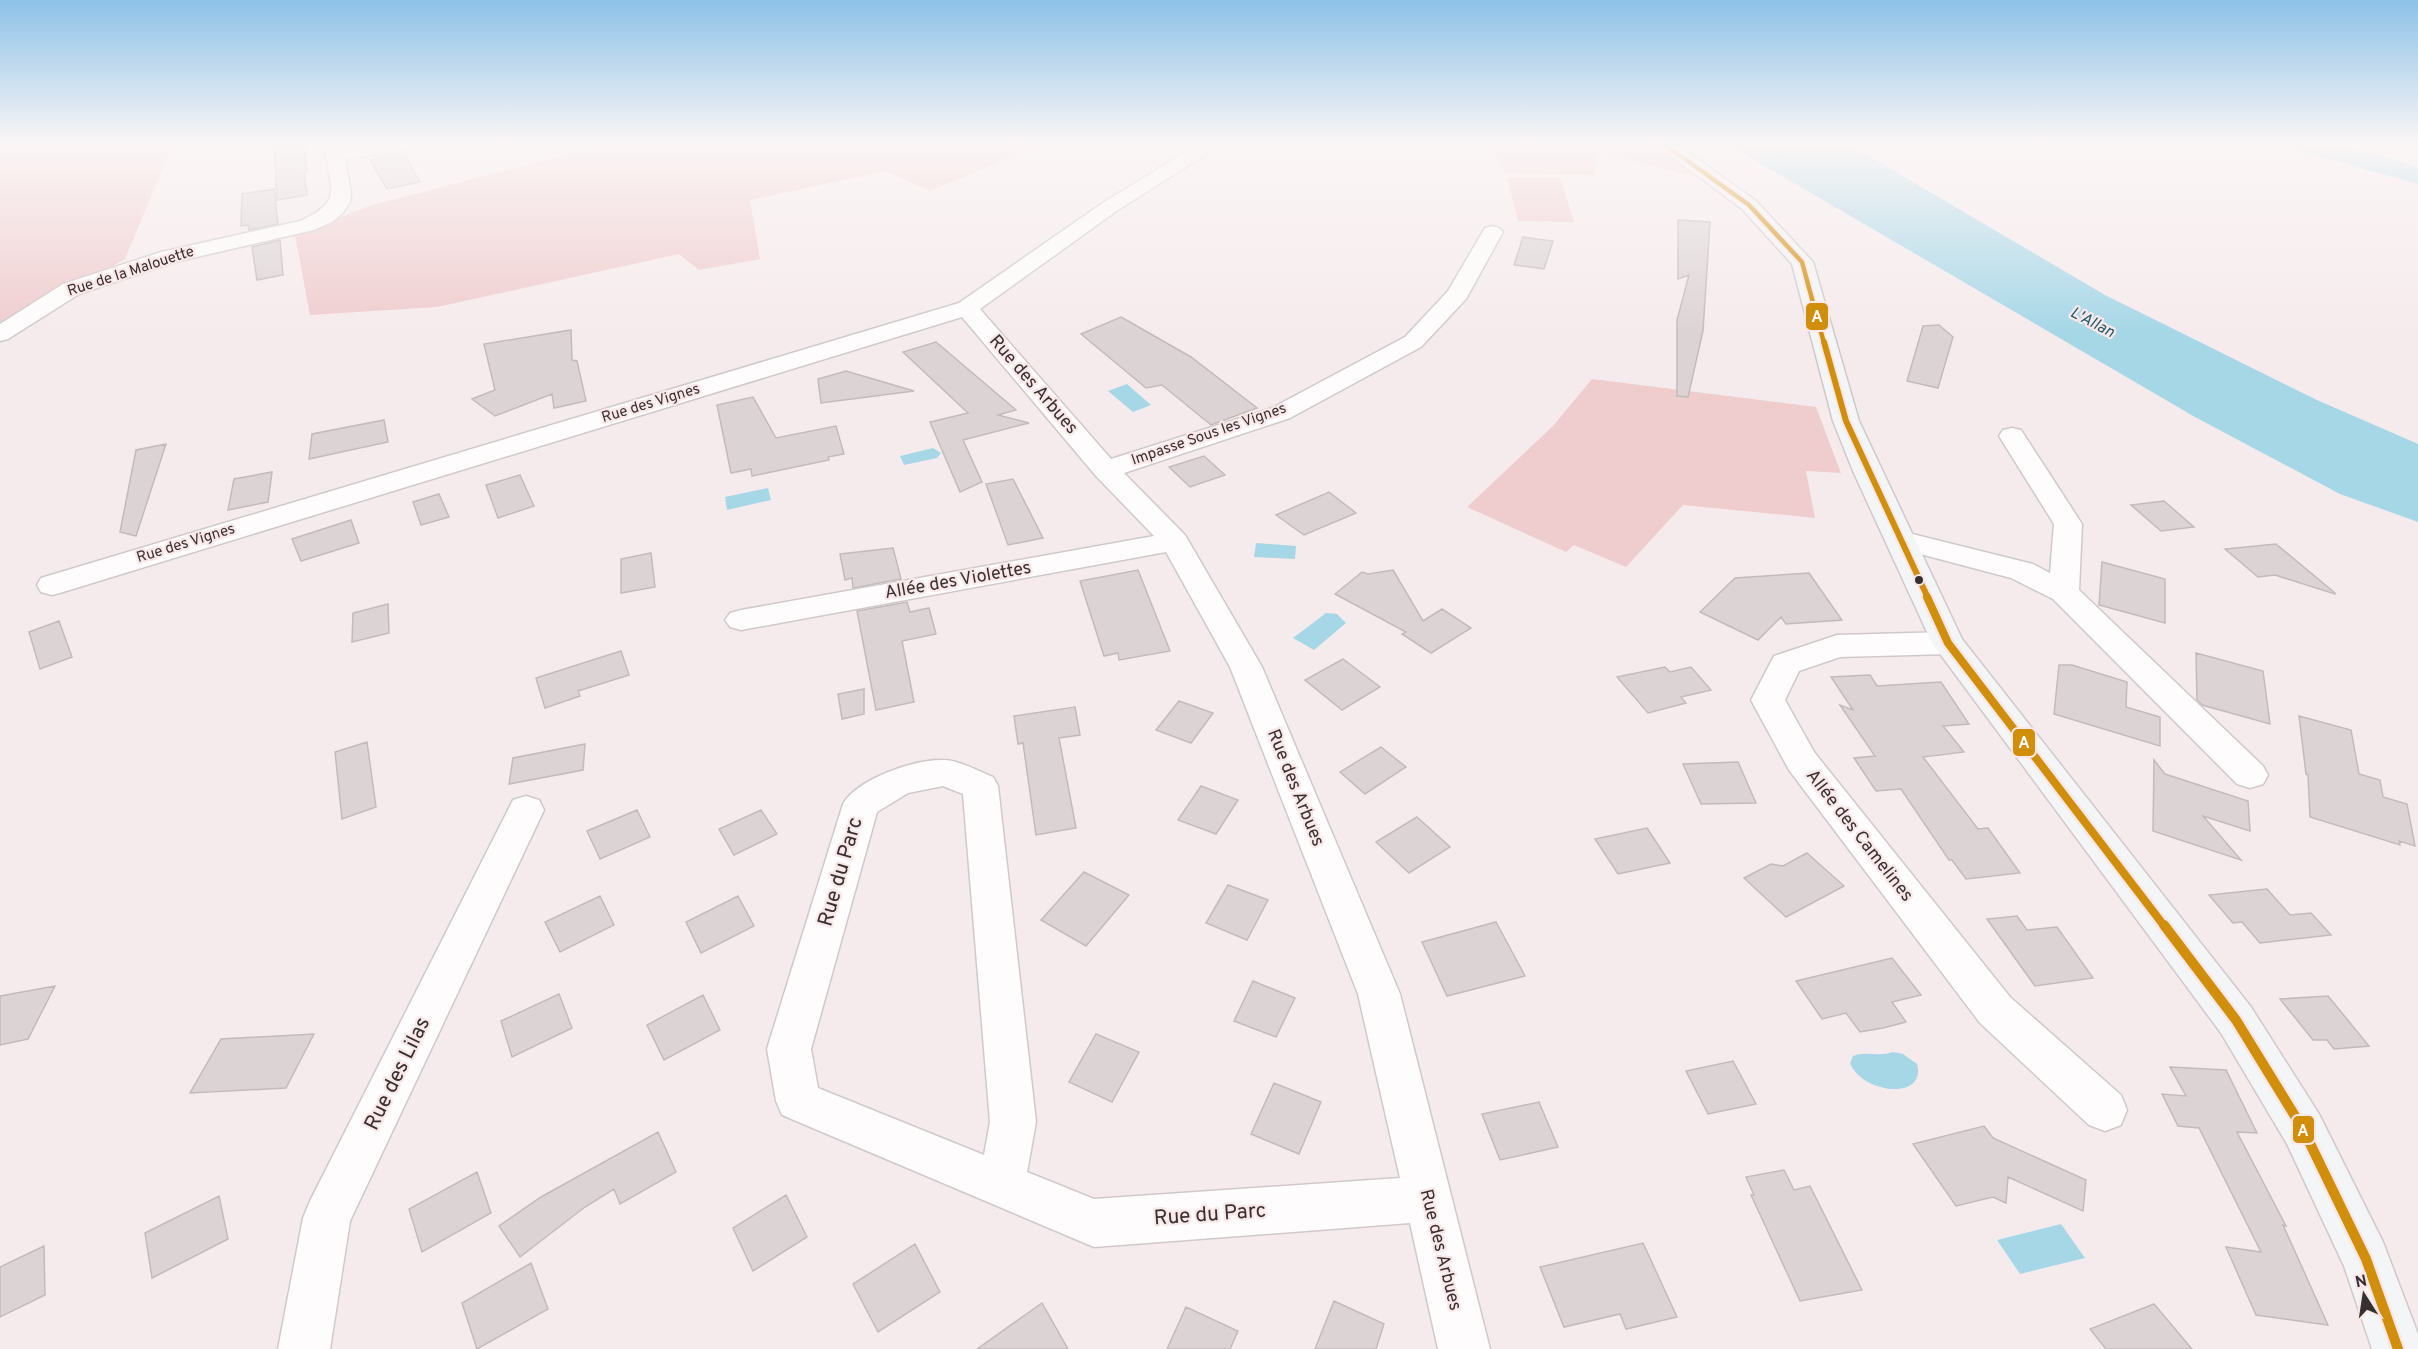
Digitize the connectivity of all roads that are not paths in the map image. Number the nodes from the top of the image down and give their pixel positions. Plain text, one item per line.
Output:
1 (338, 207) edge
2 (1110, 207) edge
3 (1751, 207) edge
4 (1492, 232) dead end
5 (967, 308) junction
6 (0, 334) edge
7 (2012, 436) dead end
8 (1106, 470) junction
9 (1900, 540) junction
10 (1175, 542) junction
11 (52, 585) dead end
12 (2064, 592) junction
13 (741, 620) dead end
14 (1948, 643) junction
15 (2250, 775) dead end
16 (526, 810) dead end
17 (2104, 1110) dead end
18 (1001, 1185) junction
19 (1428, 1200) junction
20 (304, 1349) edge
21 (1464, 1349) edge
22 (2398, 1349) edge

1 - 6 street, Rue de la Malouette
2 - 5 street, Rue des Vignes
3 - 9 main road
4 - 8 street, Impasse Sous les Vignes
5 - 8 street, Rue des Arbues
5 - 11 street, Rue des Vignes
7 - 12 street
8 - 10 street, Rue des Arbues
9 - 12 street
9 - 14 main road
10 - 13 street, Allée des Violettes
10 - 19 street, Rue des Arbues
12 - 15 street
14 - 17 street, Allée des Camelines
14 - 22 main road
16 - 20 street, Rue des Lilas
18 - 18 street, Rue du Parc
18 - 19 street, Rue du Parc
19 - 21 street, Rue des Arbues

